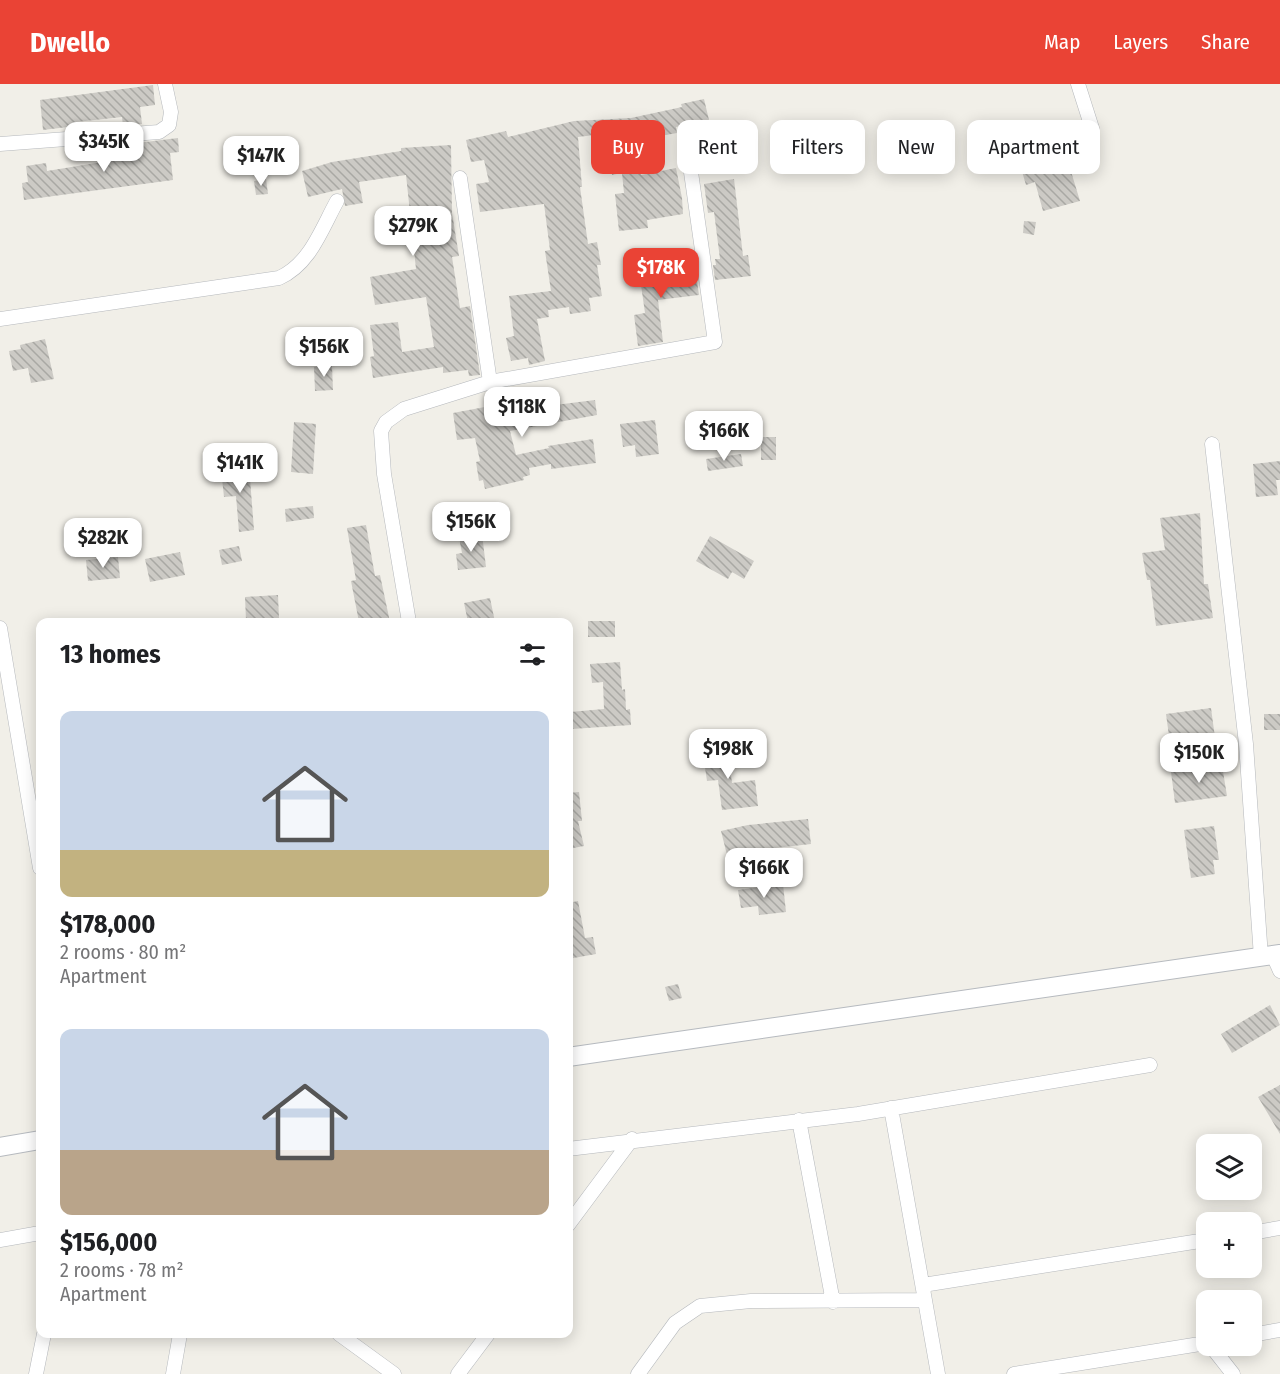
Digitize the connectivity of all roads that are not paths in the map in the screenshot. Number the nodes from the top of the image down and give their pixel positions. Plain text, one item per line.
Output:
1 (165, 84) edge
2 (1078, 84) edge
3 (1089, 120) edge
4 (0, 144) edge
5 (691, 174) edge
6 (460, 178) dead end
7 (337, 201) dead end
8 (0, 319) edge
9 (490, 382) junction
10 (1212, 444) dead end
11 (408, 618) edge
12 (0, 628) edge
13 (36, 843) edge
14 (1273, 959) edge
15 (573, 1056) edge
16 (1150, 1065) dead end
17 (891, 1108) junction
18 (799, 1120) junction
19 (632, 1139) junction
20 (36, 1141) edge
21 (0, 1147) edge
22 (573, 1148) edge
23 (573, 1218) edge
24 (1280, 1228) edge
25 (1262, 1231) edge
26 (36, 1234) edge
27 (0, 1239) edge
28 (1196, 1242) edge
29 (923, 1285) junction
30 (925, 1300) junction
31 (833, 1302) junction
32 (1280, 1330) edge
33 (1262, 1333) edge
34 (43, 1338) edge
35 (179, 1338) edge
36 (344, 1338) edge
37 (485, 1338) edge
38 (1196, 1344) edge
39 (1219, 1356) edge
40 (36, 1374) edge
41 (173, 1374) edge
42 (394, 1374) edge
43 (458, 1374) edge
44 (638, 1374) edge
45 (938, 1374) edge
46 (1014, 1374) edge
47 (1233, 1374) edge

1 - 4 street
2 - 3 street
5 - 9 street
6 - 9 street
7 - 8 street
9 - 11 street
10 - 14 street
12 - 13 street
14 - 15 street
16 - 17 street
17 - 18 street
17 - 29 street
18 - 19 street
18 - 31 street
19 - 22 street
19 - 23 street
20 - 21 street
24 - 25 street
26 - 27 street
28 - 29 street
29 - 30 street
30 - 31 street
30 - 45 street
31 - 44 street
32 - 33 street
34 - 40 street
35 - 41 street
36 - 42 street
37 - 43 street
38 - 46 street
39 - 47 street

